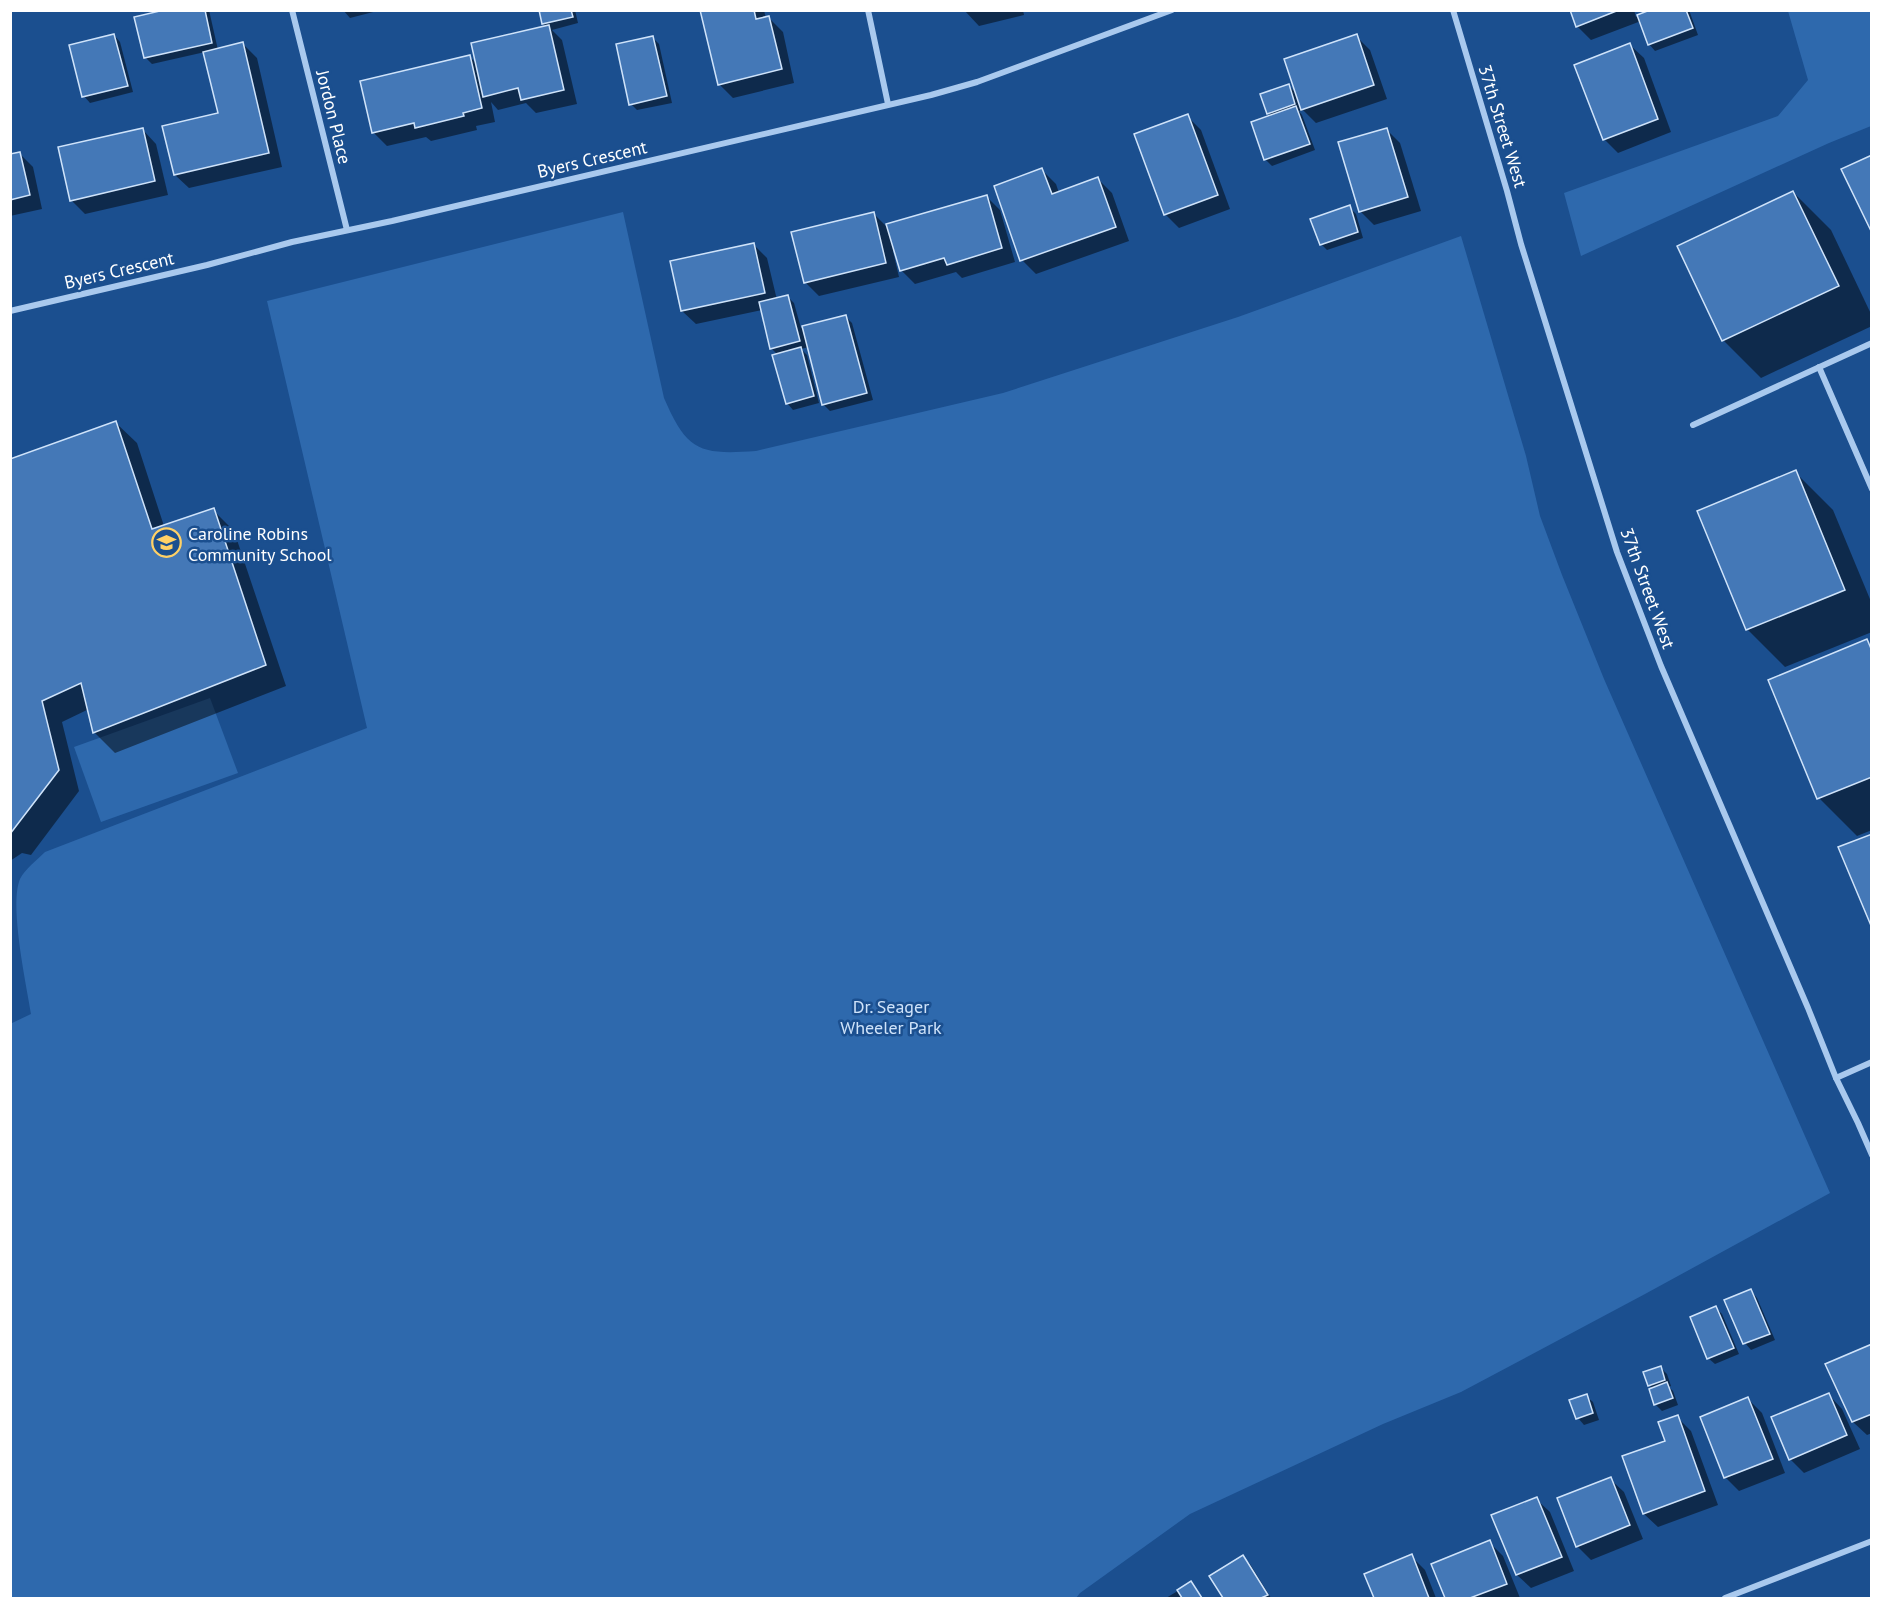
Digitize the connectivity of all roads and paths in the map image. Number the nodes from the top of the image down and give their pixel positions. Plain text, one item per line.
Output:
1 (292, 10) edge
2 (868, 10) edge
3 (1172, 10) edge
4 (1454, 10) edge
5 (888, 104) junction
6 (347, 230) junction
7 (10, 311) edge
8 (1872, 343) edge
9 (1820, 367) junction
10 (1693, 425) dead end
11 (1872, 489) edge
12 (1872, 1062) edge
13 (1836, 1078) junction
14 (1872, 1155) edge
15 (1872, 1541) edge
16 (1725, 1599) edge

1 - 6 street, Jordon Place
2 - 5 street
3 - 5 street, Byers Crescent
4 - 13 street, 37th Street West
5 - 6 street, Byers Crescent
6 - 7 street, Byers Crescent
8 - 9 street
9 - 10 street
9 - 11 street
12 - 13 street
13 - 14 street, 37th Street West
15 - 16 street

